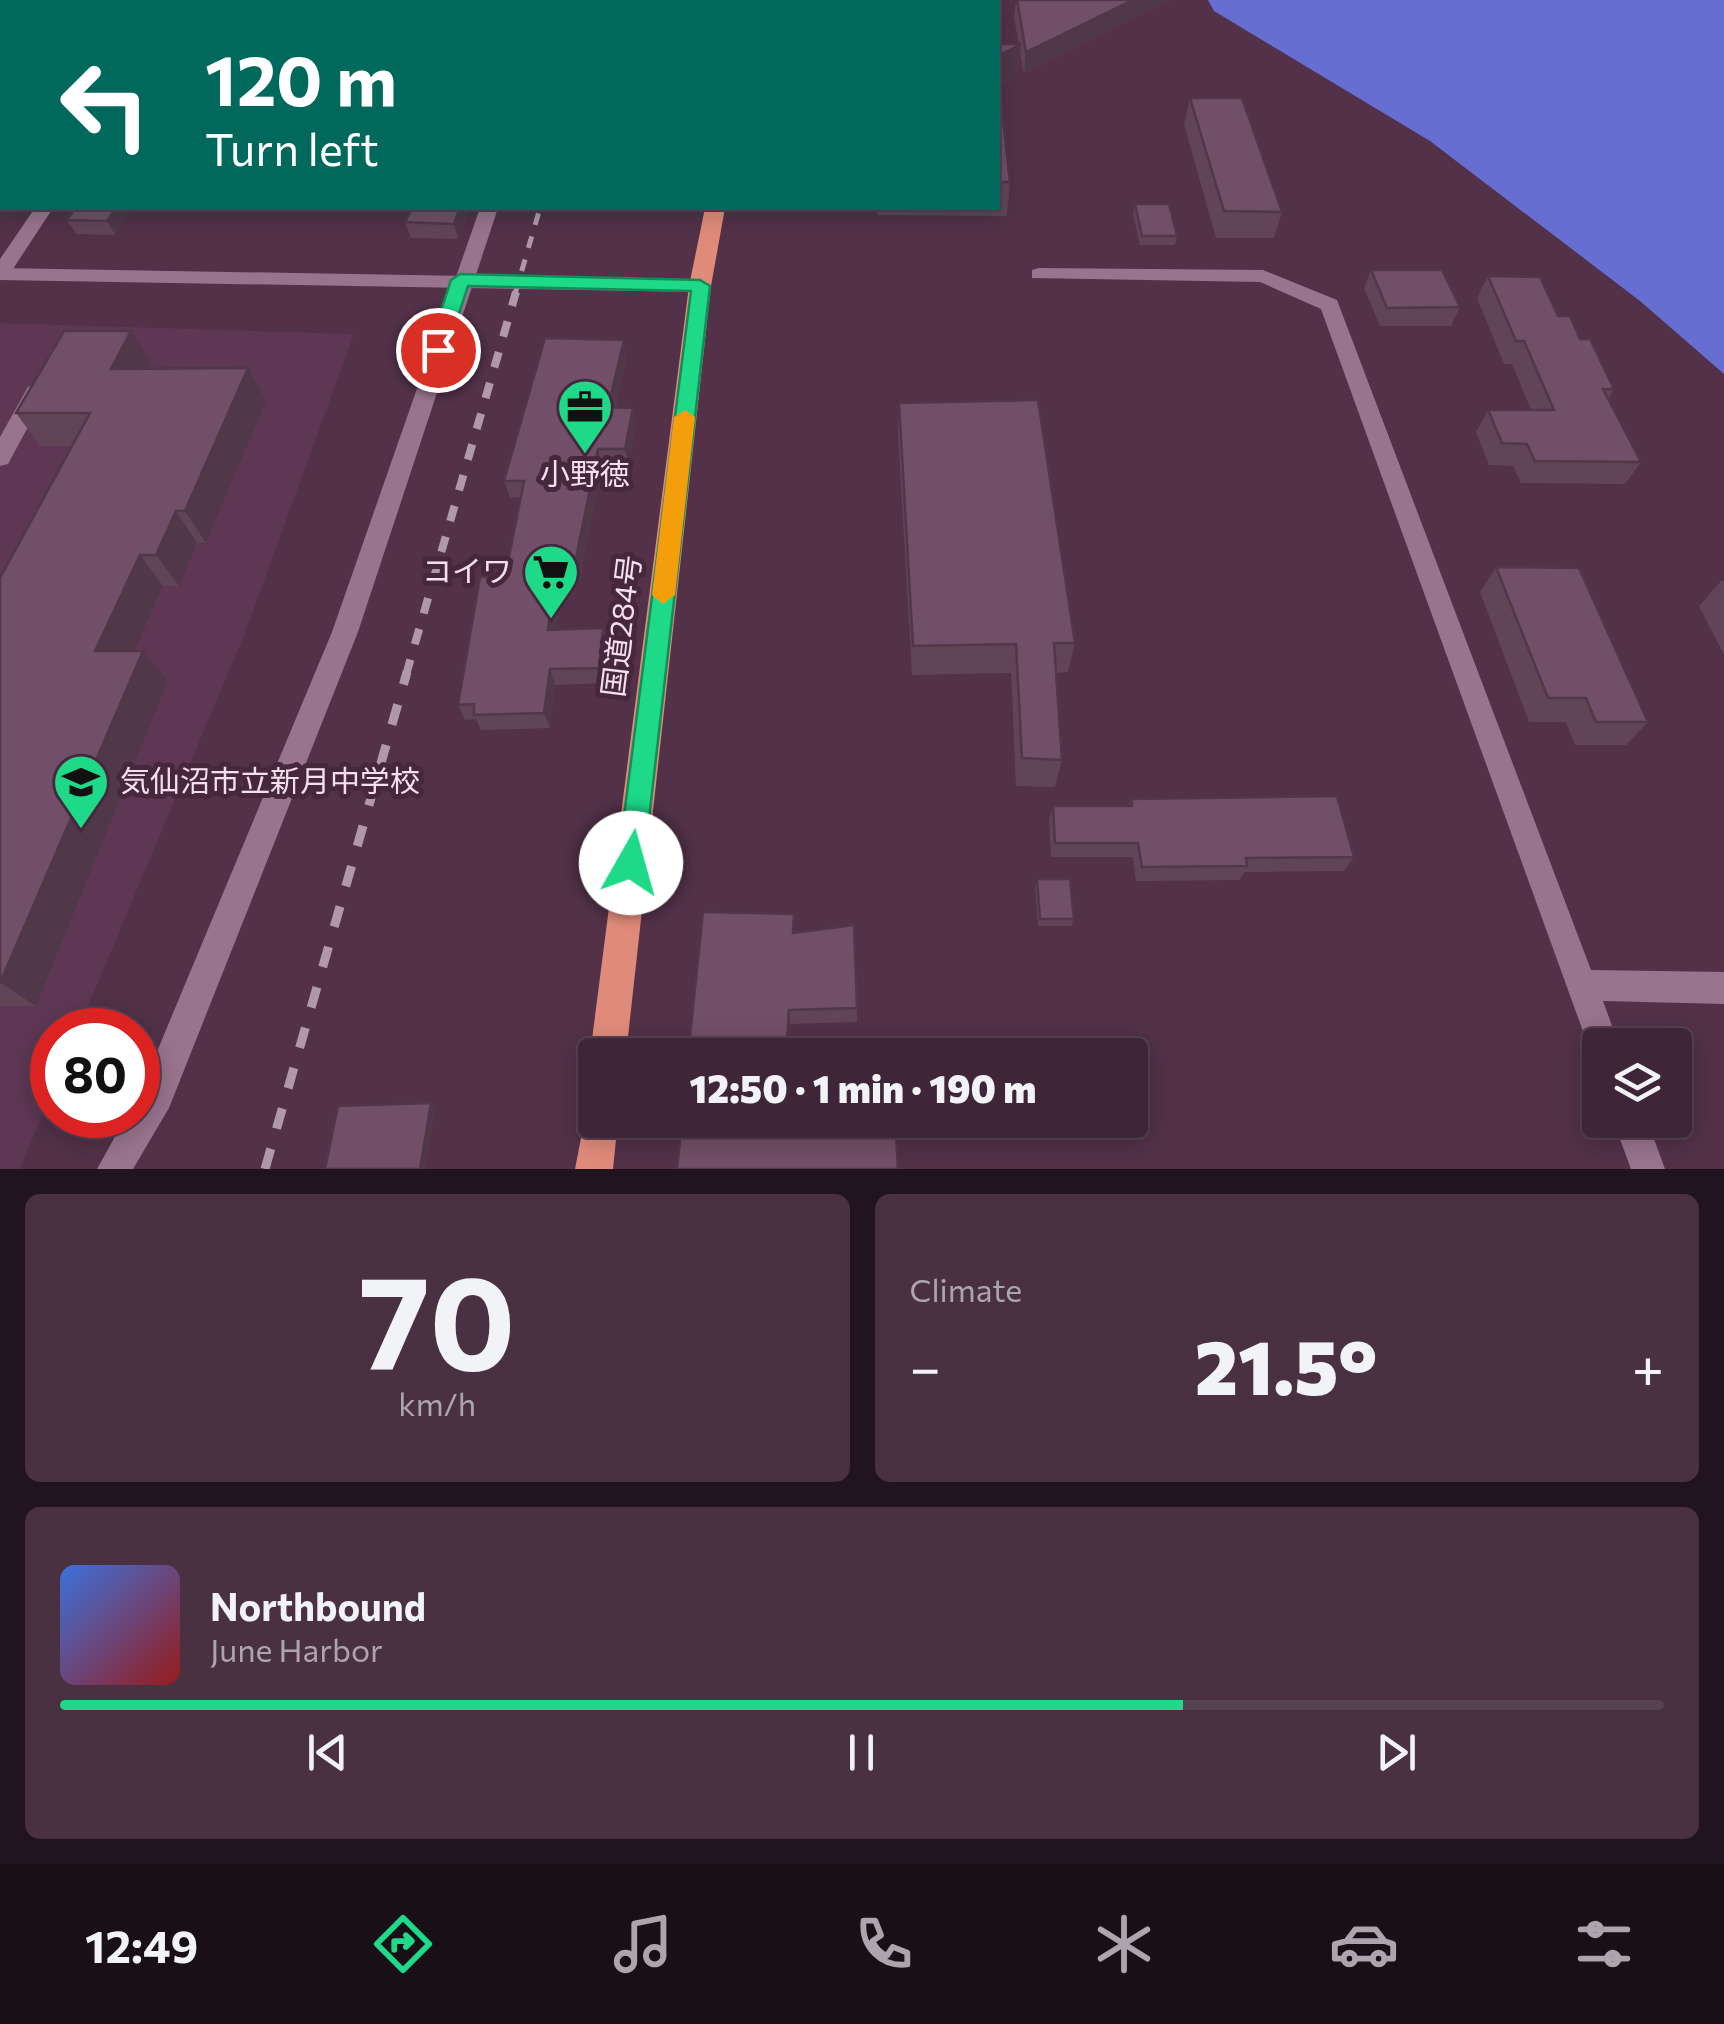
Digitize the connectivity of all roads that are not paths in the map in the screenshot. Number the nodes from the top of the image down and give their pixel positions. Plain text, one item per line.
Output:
1 (43, 210) edge
2 (488, 210) edge
3 (716, 210) edge
4 (0, 274) edge
5 (1038, 274) dead end
6 (460, 280) junction
7 (700, 286) junction
8 (44, 378) edge
9 (0, 458) edge
10 (1580, 985) junction
11 (1724, 988) edge
12 (1596, 1028) edge
13 (610, 1038) edge
14 (598, 1138) edge
15 (1637, 1138) edge
16 (114, 1169) edge
17 (594, 1169) edge
18 (1648, 1169) edge

1 - 4 street
2 - 6 street
3 - 7 highway, 国道284号
4 - 6 street
5 - 10 street
6 - 7 street
6 - 16 street
7 - 13 highway, 国道284号
8 - 9 street
10 - 11 street
10 - 12 street
14 - 17 highway
15 - 18 street

